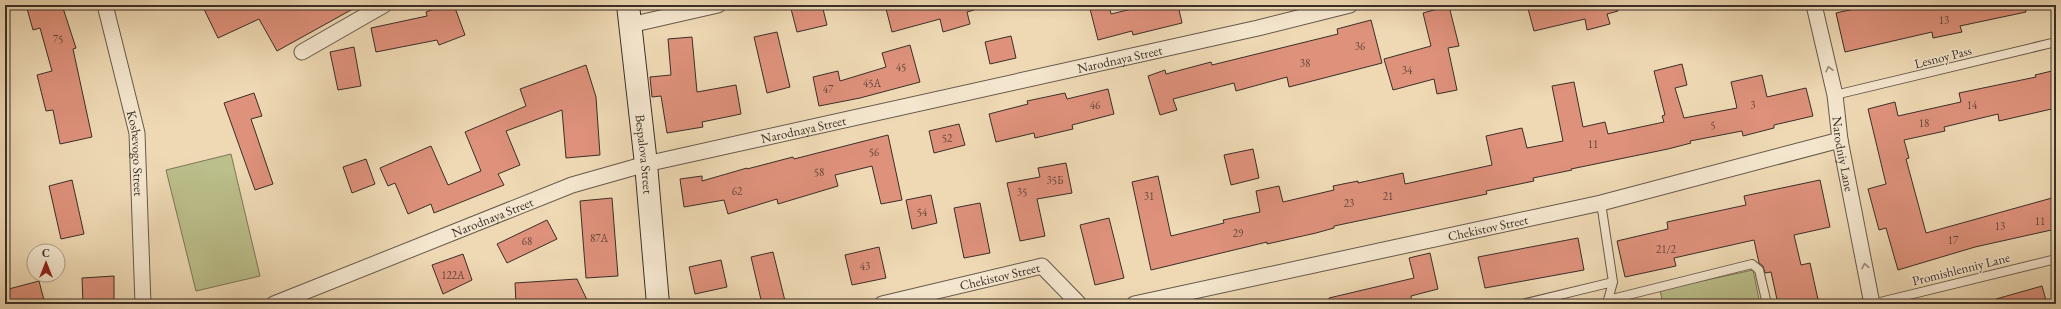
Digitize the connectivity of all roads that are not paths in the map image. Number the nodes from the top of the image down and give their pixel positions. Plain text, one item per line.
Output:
1 (105, 5) edge
2 (384, 5) edge
3 (718, 5) edge
4 (1350, 5) edge
5 (1814, 5) edge
6 (629, 15) edge
7 (2056, 42) edge
8 (302, 52) dead end
9 (1835, 95) junction
10 (1840, 140) junction
11 (646, 164) junction
12 (1601, 203) junction
13 (2056, 259) edge
14 (1613, 282) junction
15 (1608, 302) edge
16 (144, 304) edge
17 (274, 304) edge
18 (658, 304) edge
19 (882, 304) edge
20 (1079, 304) edge
21 (1134, 304) edge
22 (1522, 304) edge
23 (1767, 304) edge
24 (1872, 304) edge

1 - 16 street, Koshevogo Street
2 - 8 street
3 - 6 street
4 - 11 street, Narodnaya Street
9 -> 5 street, Narodniy Lane
6 - 11 main road, Bespalova Street
7 - 9 lane, Lesnoy Pass
9 - 10 street, Narodniy Lane
10 - 12 street, Chekistov Street
24 -> 10 street, Narodniy Lane
11 - 17 street, Narodnaya Street
11 - 18 main road, Bespalova Street
12 - 14 lane
12 - 21 street, Chekistov Street
13 - 24 lane, Promishlenniy Lane
14 - 15 lane
14 - 22 lane
15 - 23 lane
19 - 20 street, Chekistov Street

